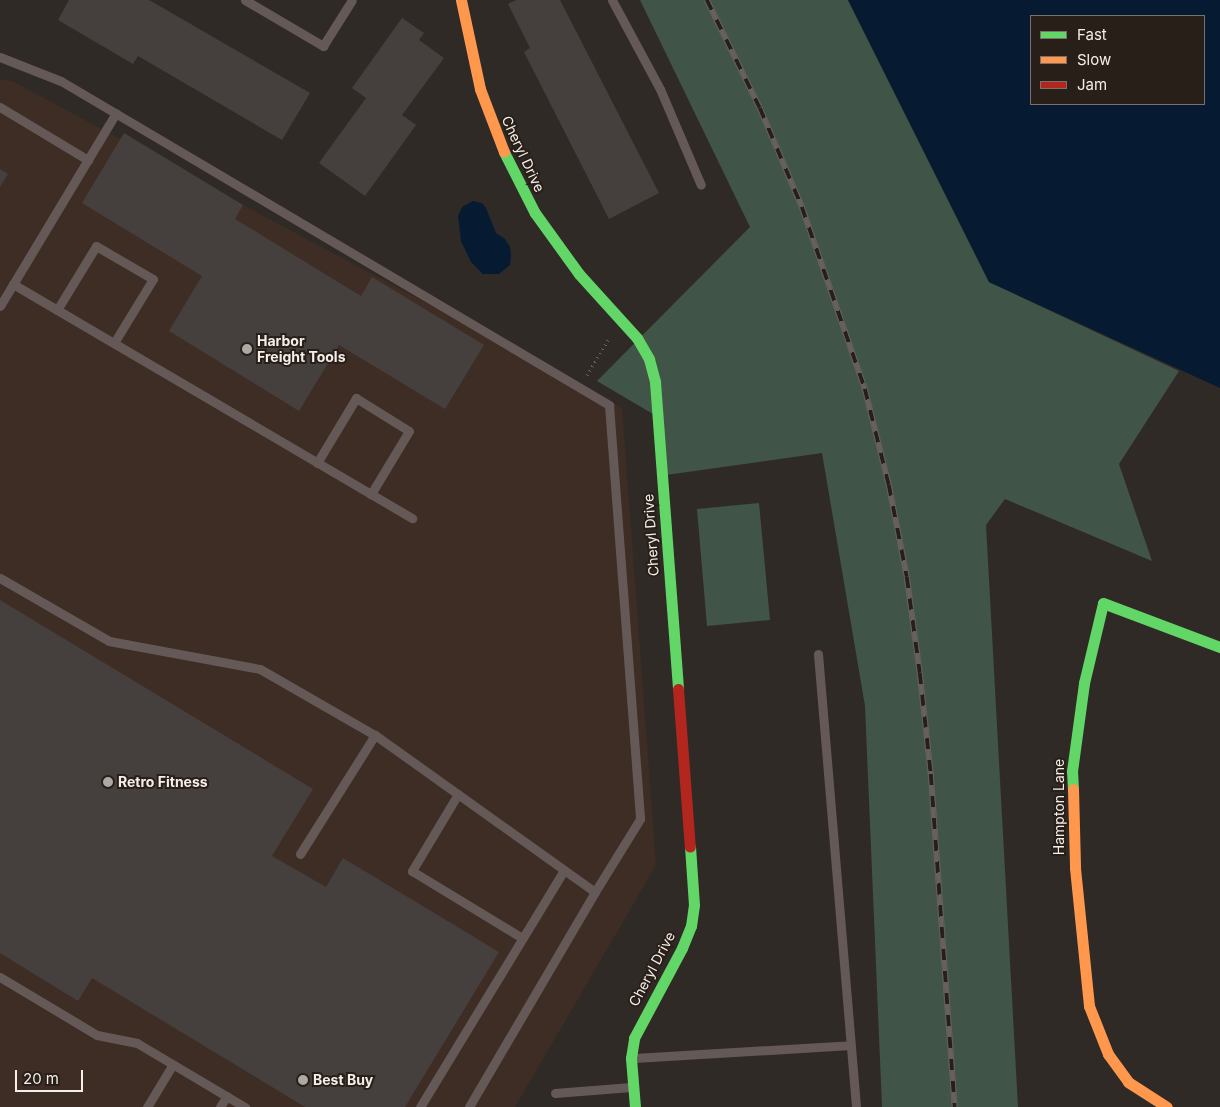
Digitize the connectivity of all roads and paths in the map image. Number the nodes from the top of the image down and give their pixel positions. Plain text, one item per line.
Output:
1 (245, 0) edge
2 (352, 0) edge
3 (461, 0) edge
4 (612, 0) edge
5 (0, 57) edge
6 (0, 107) edge
7 (116, 114) junction
8 (88, 160) junction
9 (701, 185) dead end
10 (13, 284) junction
11 (0, 306) edge
12 (57, 310) junction
13 (621, 318) junction
14 (114, 343) junction
15 (580, 387) junction
16 (317, 463) junction
17 (371, 494) junction
18 (412, 518) dead end
19 (0, 578) edge
20 (1220, 647) edge
21 (818, 654) dead end
22 (375, 735) junction
23 (458, 794) junction
24 (300, 854) dead end
25 (564, 870) junction
26 (595, 892) junction
27 (522, 938) junction
28 (0, 977) edge
29 (851, 1045) junction
30 (631, 1058) junction
31 (173, 1064) junction
32 (634, 1087) junction
33 (556, 1094) dead end
34 (227, 1096) junction
35 (148, 1107) edge
36 (220, 1107) edge
37 (245, 1107) edge
38 (420, 1107) edge
39 (469, 1107) edge
40 (635, 1107) edge
41 (856, 1107) edge
42 (1167, 1107) edge

1 - 2 lane
3 - 13 street, Cheryl Drive
4 - 9 lane
5 - 7 lane
6 - 8 lane
7 - 8 lane
7 - 15 lane
8 - 10 lane
10 - 11 lane
10 - 12 lane
12 - 14 lane
12 - 14 lane
13 - 15 path
13 - 30 street, Cheryl Drive
14 - 16 lane
15 - 26 lane
16 - 17 lane
16 - 17 lane
17 - 18 lane
19 - 22 lane
20 - 42 street, Hampton Lane
21 - 29 lane
22 - 23 lane
22 - 24 lane
23 - 25 lane
23 - 27 lane
25 - 26 lane
25 - 27 lane
26 - 39 lane
27 - 38 lane
28 - 31 lane
29 - 30 lane
29 - 41 lane
30 - 32 street, Cheryl Drive
31 - 34 lane
31 - 35 lane
32 - 33 lane
32 - 40 street, Cheryl Drive
34 - 36 lane
34 - 37 lane

